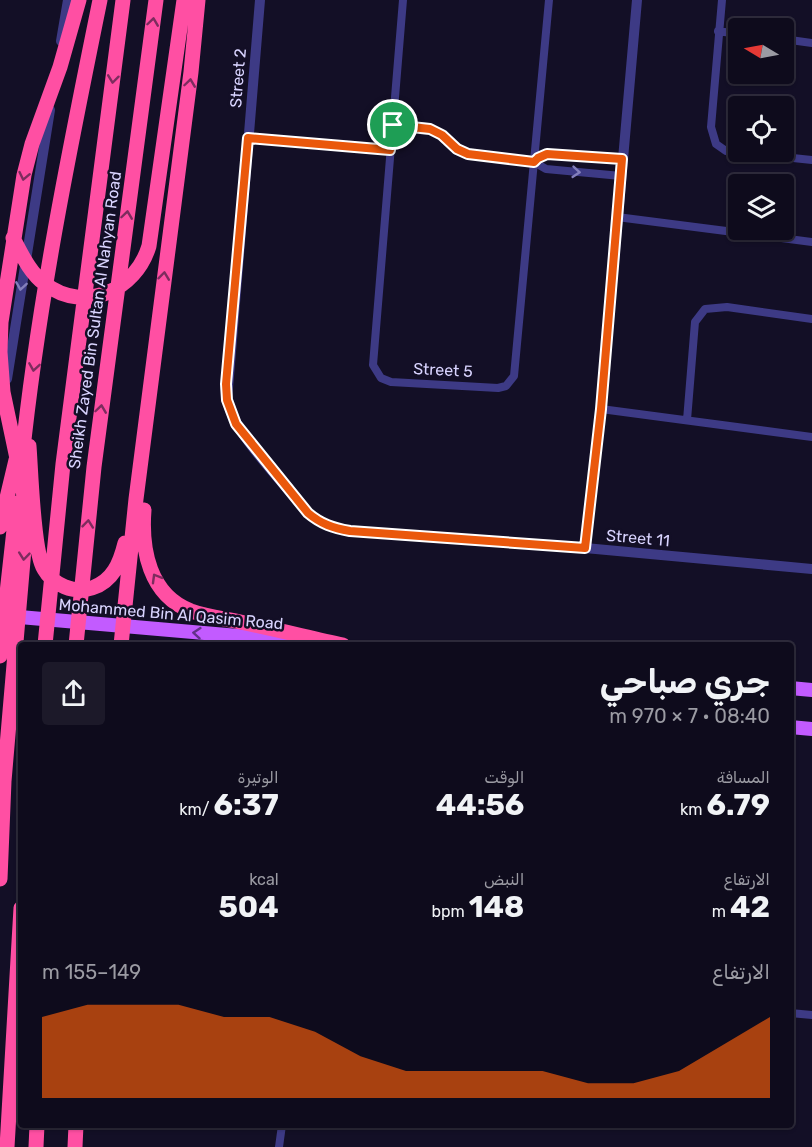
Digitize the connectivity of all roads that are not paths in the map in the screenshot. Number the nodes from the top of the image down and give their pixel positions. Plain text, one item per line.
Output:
1 (68, 0) edge
2 (79, 0) edge
3 (100, 0) edge
4 (123, 0) edge
5 (156, 0) edge
6 (184, 0) edge
7 (198, 0) edge
8 (260, 0) edge
9 (403, 0) edge
10 (549, 0) edge
11 (637, 0) edge
12 (722, 0) edge
13 (718, 31) junction
14 (728, 32) edge
15 (794, 41) edge
16 (812, 43) edge
17 (393, 125) junction
18 (248, 138) junction
19 (390, 150) junction
20 (622, 159) junction
21 (812, 160) edge
22 (534, 162) junction
23 (621, 176) junction
24 (617, 217) junction
25 (13, 238) junction
26 (812, 242) edge
27 (812, 319) edge
28 (156, 334) junction
29 (601, 409) junction
30 (26, 416) junction
31 (0, 420) edge
32 (687, 420) junction
33 (812, 437) edge
34 (136, 499) junction
35 (319, 522) joint
36 (0, 527) edge
37 (585, 548) junction
38 (812, 569) edge
39 (3, 615) edge
40 (123, 626) junction
41 (45, 642) edge
42 (76, 642) edge
43 (121, 642) edge
44 (305, 642) edge
45 (331, 642) edge
46 (18, 650) edge
47 (0, 651) edge
48 (794, 688) edge
49 (810, 690) edge
50 (18, 701) edge
51 (0, 726) edge
52 (794, 727) edge
53 (812, 729) edge
54 (0, 879) edge
55 (18, 959) edge
56 (794, 1013) edge
57 (812, 1015) edge
58 (37, 1128) edge
59 (76, 1128) edge
60 (282, 1128) edge
61 (7, 1147) edge
62 (36, 1147) edge
63 (75, 1147) edge
64 (279, 1147) edge

1 -> 31 street
2 -> 25 highway
3 -> 30 highway
4 -> 41 highway, Sheikh Zayed Bin Sultan Al Nahyan Road
42 -> 5 highway, Sheikh Zayed Bin Sultan Al Nahyan Road
6 - 25 highway
28 -> 7 highway
8 - 18 street, Street 2
9 - 17 street, Street 5
10 - 22 street, Street 5
11 - 20 street
12 - 13 street
13 - 14 street
13 - 21 street
15 - 16 street
17 - 19 street, Street 5
17 - 22 street
18 - 19 street
18 - 35 street, Street 2
19 - 22 street, Street 5
20 - 22 street
20 - 23 street
22 -> 23 street
23 - 24 street
24 - 26 street
24 - 29 street
25 -> 54 highway
27 - 32 street
28 - 34 highway
45 -> 28 highway
29 - 32 street
29 - 37 street
30 - 34 highway
30 - 36 highway
30 - 39 highway
32 - 33 street
34 - 40 highway
35 - 37 street, Street 11
37 - 38 street, Street 11
39 - 40 main road, Mohammed Bin Al Qasim Road
39 - 47 highway
40 - 43 highway
44 -> 40 main road, Mohammed Bin Al Qasim Road
46 - 47 main road
48 - 49 main road
50 - 51 highway
52 - 53 main road
55 - 61 highway
56 - 57 street
58 - 62 highway
59 - 63 highway
60 - 64 street

